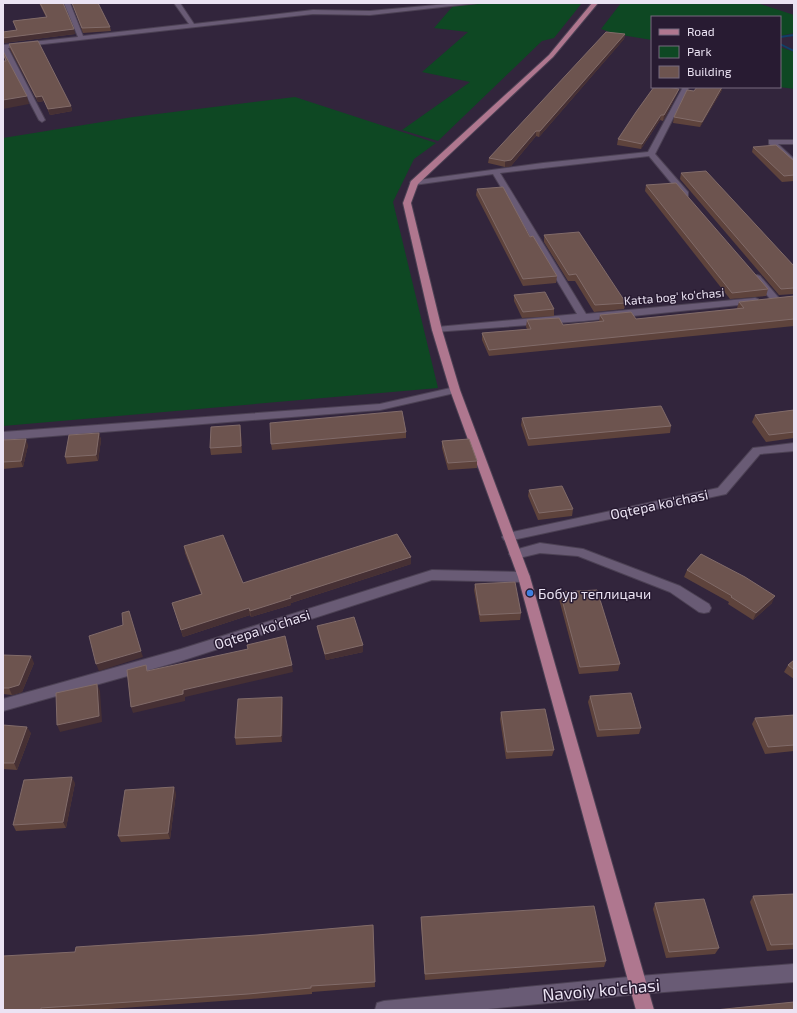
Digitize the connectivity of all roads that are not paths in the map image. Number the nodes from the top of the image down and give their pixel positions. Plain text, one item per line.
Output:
1 (67, 3) edge
2 (177, 3) edge
3 (475, 3) edge
4 (595, 3) edge
5 (193, 26) junction
6 (81, 38) junction
7 (4, 47) edge
8 (685, 88) edge
9 (42, 120) dead end
10 (794, 142) edge
11 (651, 154) junction
12 (794, 163) edge
13 (495, 172) junction
14 (414, 183) junction
15 (692, 202) edge
16 (749, 269) edge
17 (788, 298) edge
18 (775, 300) junction
19 (584, 318) junction
20 (437, 330) junction
21 (455, 390) junction
22 (3, 436) edge
23 (794, 447) edge
24 (508, 537) junction
25 (515, 554) junction
26 (524, 577) junction
27 (704, 608) dead end
28 (3, 705) edge
29 (794, 973) edge
30 (639, 985) junction
31 (384, 1010) edge
32 (645, 1010) edge

1 - 6 street
2 - 5 street
3 - 5 street
4 - 14 main road
5 - 6 street
6 - 7 street
7 - 9 street
8 - 11 street
10 - 12 street
11 - 13 street
11 - 15 street
13 - 14 street
13 - 19 street
14 - 20 main road
16 - 18 street
17 - 18 street, Katta bog' ko'chasi
18 - 19 street, Katta bog' ko'chasi
19 - 20 street, Katta bog' ko'chasi
20 - 21 main road
21 - 22 street
21 - 24 main road
23 - 24 street, Oqtepa ko'chasi
24 - 25 main road
25 - 26 main road
25 - 27 street
26 - 28 street, Oqtepa ko'chasi
26 - 30 main road
29 - 30 street, Navoiy ko'chasi
30 - 31 street, Navoiy ko'chasi
30 - 32 main road

